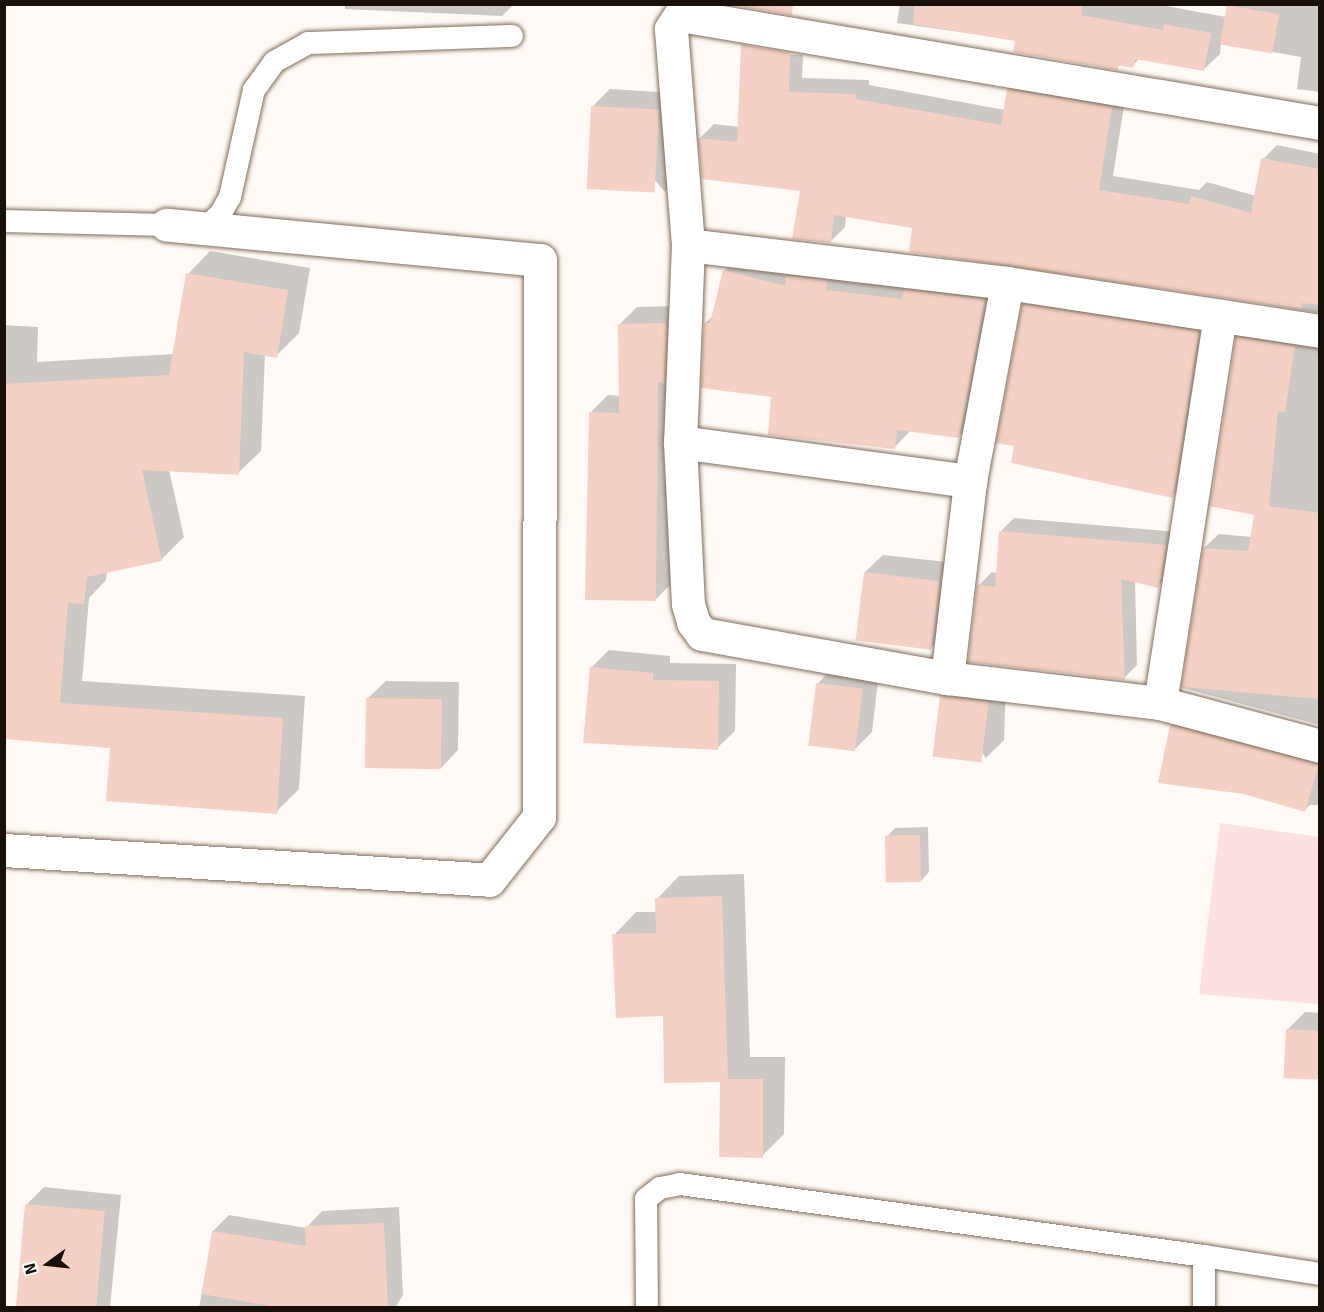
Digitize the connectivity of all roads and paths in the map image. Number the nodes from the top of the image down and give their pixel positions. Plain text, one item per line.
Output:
1 (512, 36) dead end
2 (1320, 123) edge
3 (4, 221) edge
4 (167, 225) junction
5 (688, 245) junction
6 (1007, 283) junction
7 (1220, 316) junction
8 (1320, 331) edge
9 (680, 442) junction
10 (970, 481) junction
11 (947, 678) junction
12 (1160, 703) junction
13 (1320, 746) edge
14 (4, 850) edge
15 (1204, 1256) junction
16 (1320, 1274) edge
17 (647, 1308) edge
18 (1203, 1308) edge

1 - 4 lane
2 - 5 street
3 - 4 lane
4 - 14 street
5 - 6 street
5 - 9 street
6 - 7 street
6 - 10 street
7 - 8 street
7 - 12 street
9 - 10 street
9 - 11 street
10 - 11 street
11 - 12 street
12 - 13 street
15 - 16 lane
15 - 17 lane
15 - 18 lane

